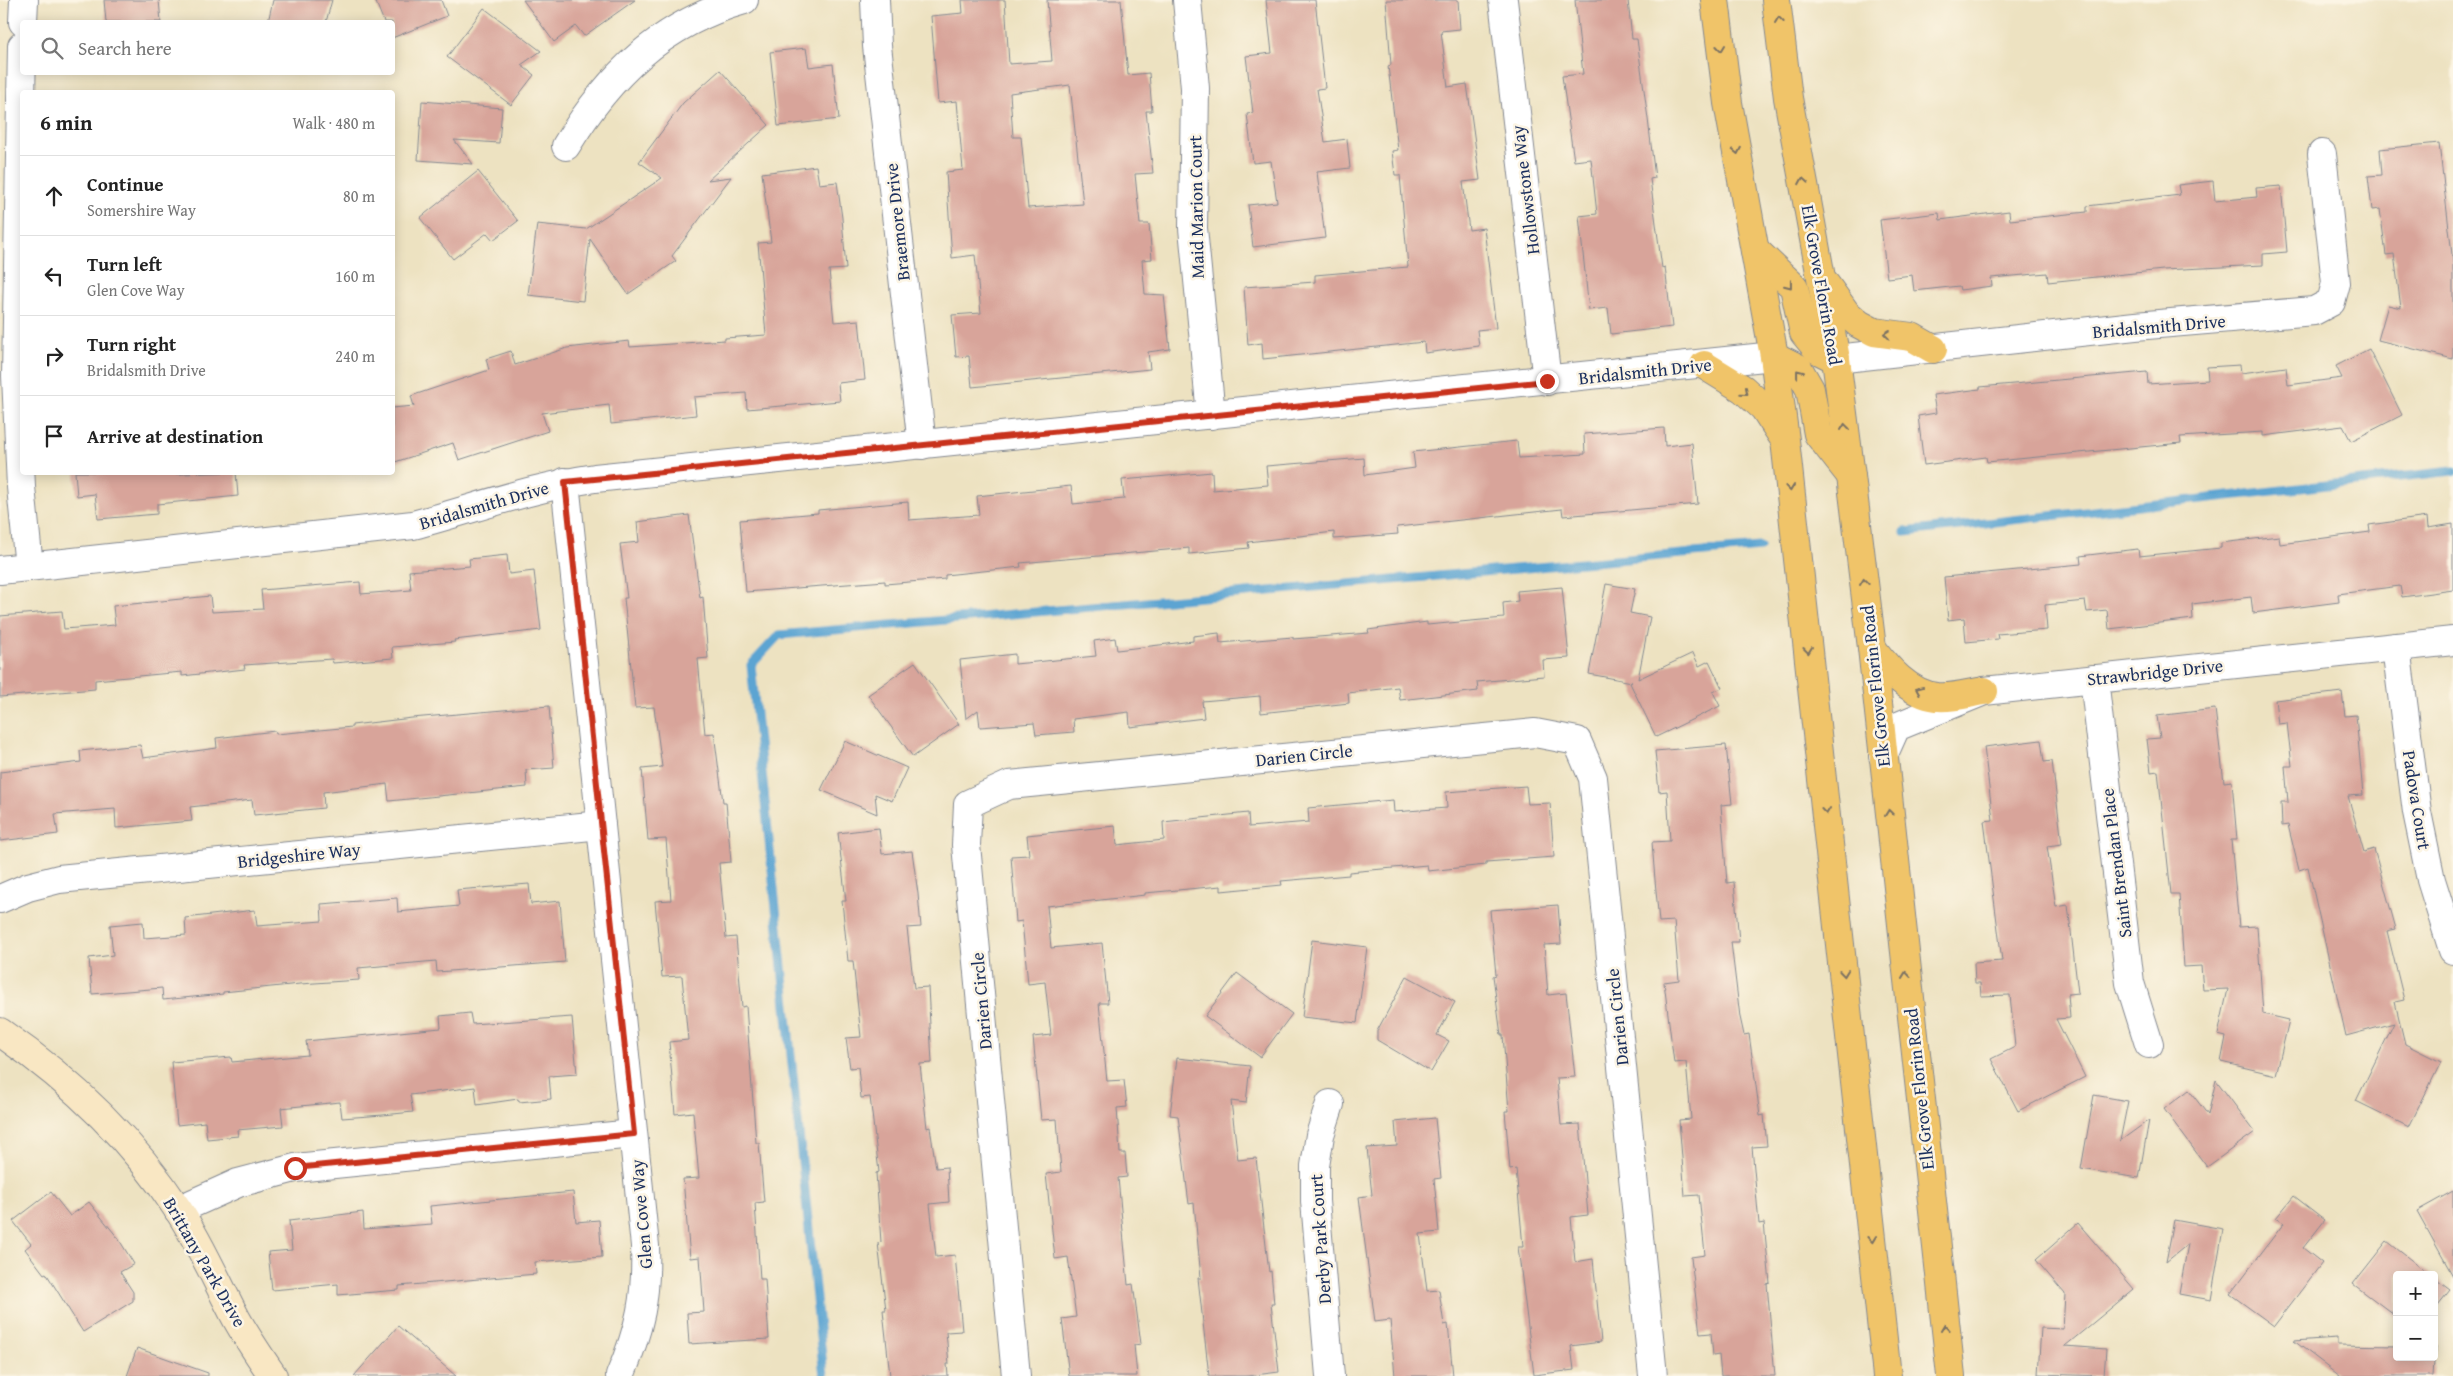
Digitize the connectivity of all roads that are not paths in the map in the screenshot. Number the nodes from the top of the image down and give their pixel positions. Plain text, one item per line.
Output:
1 (24, 0) edge
2 (744, 0) edge
3 (875, 0) edge
4 (1187, 0) edge
5 (1503, 0) edge
6 (1715, 0) edge
7 (1776, 0) edge
8 (23, 20) edge
9 (22, 75) edge
10 (22, 90) edge
11 (566, 146) dead end
12 (2322, 154) dead end
13 (1755, 250) junction
14 (20, 258) edge
15 (1821, 278) junction
16 (1932, 349) junction
17 (1774, 356) junction
18 (1836, 359) junction
19 (1704, 365) junction
20 (1547, 381) junction
21 (1211, 415) junction
22 (1785, 440) junction
23 (922, 445) junction
24 (20, 466) edge
25 (21, 475) edge
26 (1851, 476) junction
27 (565, 482) junction
28 (29, 567) junction
29 (0, 570) edge
30 (2453, 640) edge
31 (2396, 647) junction
32 (1872, 648) junction
33 (2094, 679) junction
34 (1984, 691) junction
35 (1882, 756) junction
36 (601, 825) junction
37 (0, 899) edge
38 (2453, 950) edge
39 (0, 1032) edge
40 (2150, 1044) dead end
41 (1330, 1104) dead end
42 (634, 1134) junction
43 (178, 1210) junction
44 (272, 1376) edge
45 (620, 1376) edge
46 (1016, 1376) edge
47 (1330, 1376) edge
48 (1653, 1376) edge
49 (1887, 1376) edge
50 (1950, 1376) edge

1 - 8 street
2 - 11 street
3 - 23 street, Braemore Drive
4 - 21 street, Maid Marion Court
5 - 20 street, Hollowstone Way
6 -> 13 main road
15 -> 7 main road, Elk Grove Florin Road
9 - 10 street
12 - 16 street, Bridalsmith Drive
13 - 17 main road
13 -> 18 main road
14 - 24 street
16 -> 15 main road
15 - 18 main road, Elk Grove Florin Road
16 - 18 street, Bridalsmith Drive
17 - 19 street, Bridalsmith Drive
17 - 22 main road
26 -> 17 main road
26 -> 18 main road, Elk Grove Florin Road
19 - 20 street, Bridalsmith Drive
19 -> 22 main road
20 - 21 street, Bridalsmith Drive
21 - 23 street, Bridalsmith Drive
22 -> 49 main road
23 - 27 street, Bridalsmith Drive
25 - 28 street
32 -> 26 main road, Elk Grove Florin Road
27 - 28 street, Bridalsmith Drive
27 - 36 street, Glen Cove Way
28 - 29 street, Bridalsmith Drive
30 - 31 street, Strawbridge Drive
31 - 33 street, Strawbridge Drive
31 - 38 street, Padova Court
34 -> 32 main road
32 - 35 main road, Elk Grove Florin Road
33 - 34 street, Strawbridge Drive
33 - 40 street, Saint Brendan Place
34 - 35 street, Strawbridge Drive
50 -> 35 main road, Elk Grove Florin Road
36 - 37 street, Bridgeshire Way
36 - 42 street, Glen Cove Way
39 - 43 street, Brittany Park Drive
41 - 47 street, Derby Park Court
42 - 43 street
42 - 45 street, Glen Cove Way
43 - 44 street, Brittany Park Drive
46 - 48 street, Darien Circle

